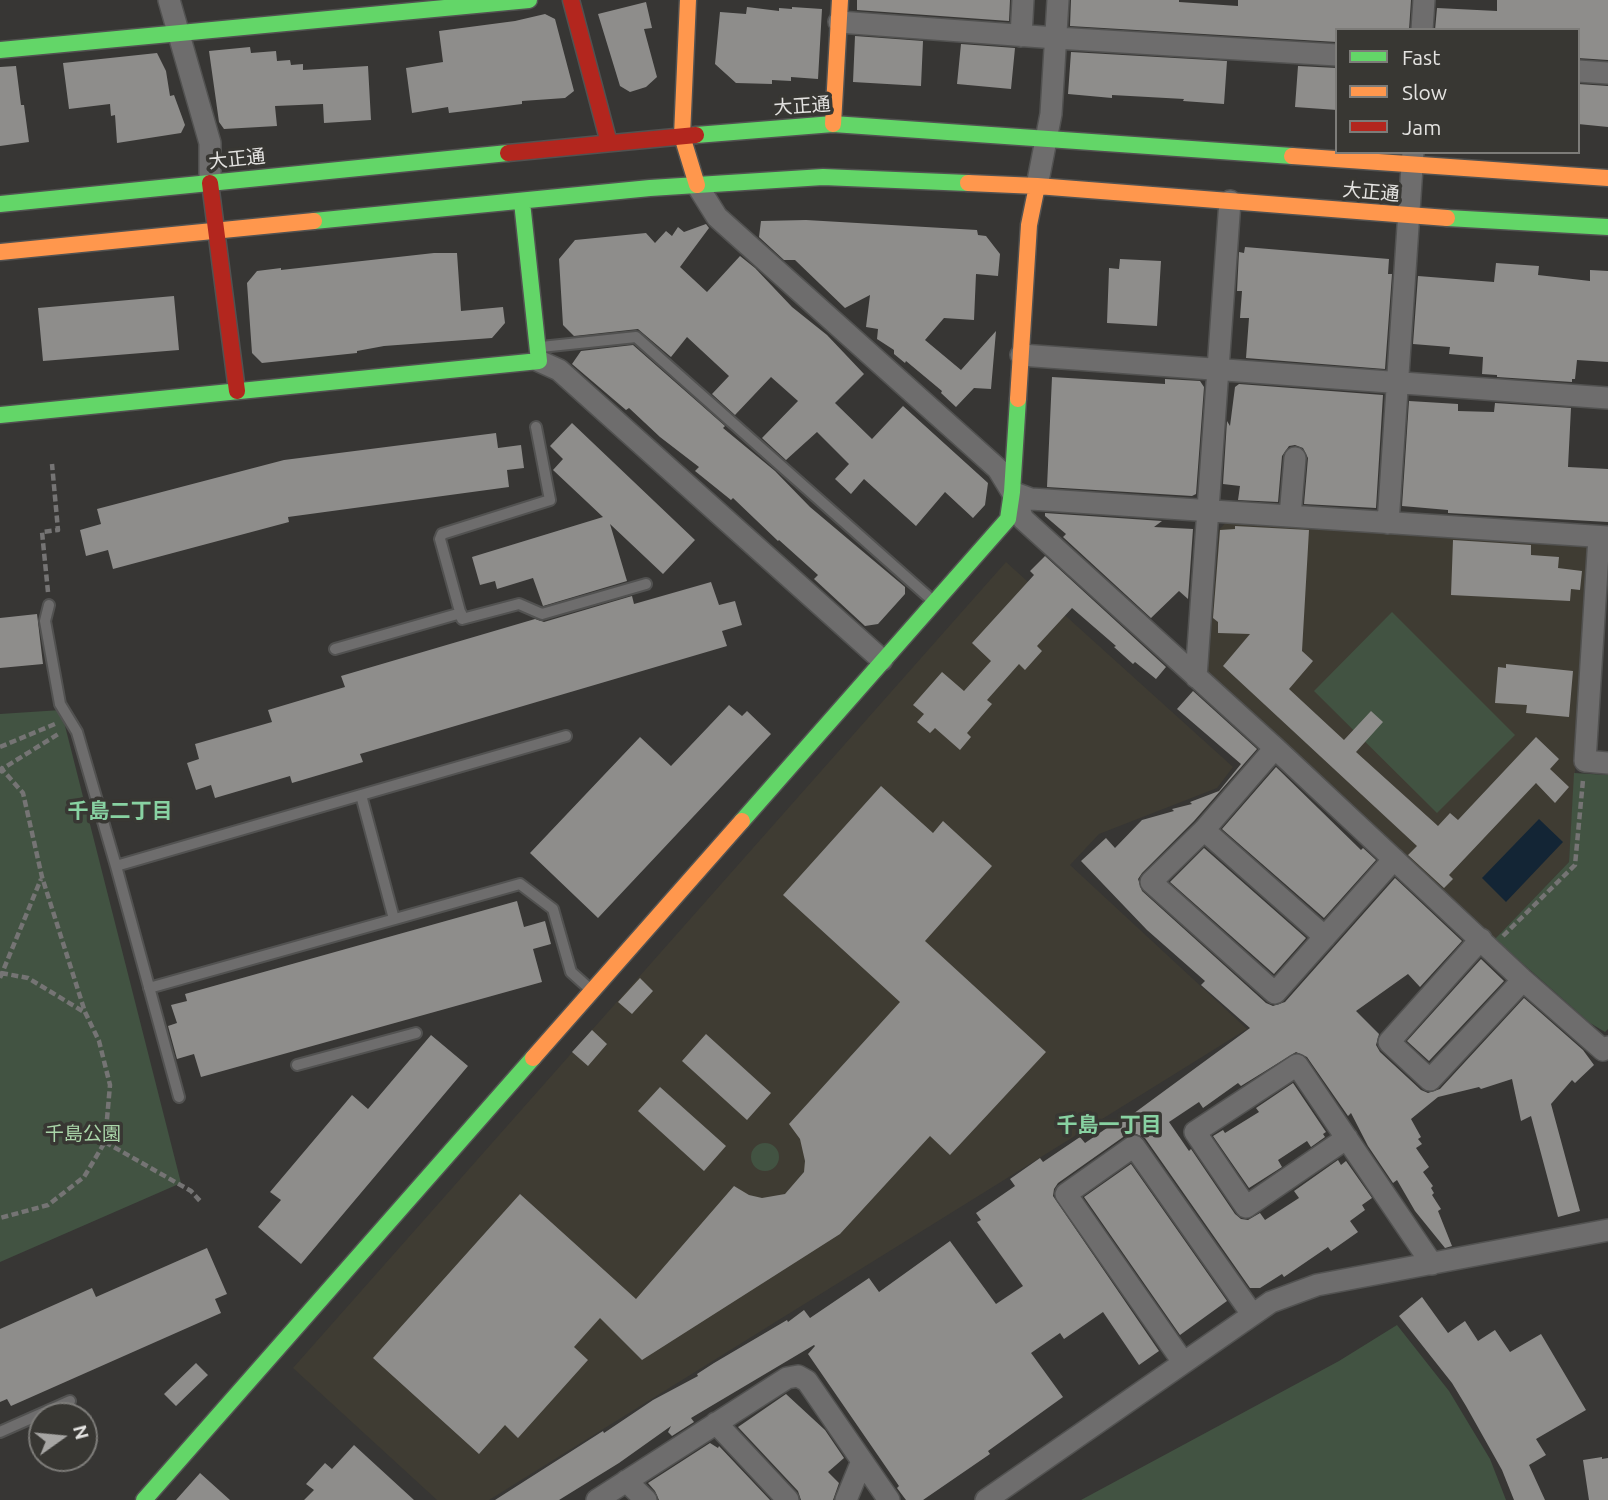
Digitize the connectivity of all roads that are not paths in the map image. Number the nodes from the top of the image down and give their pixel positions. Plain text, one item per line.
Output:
1 (169, 0) edge
2 (529, 0) edge
3 (570, 0) edge
4 (688, 0) edge
5 (1023, 0) edge
6 (1058, 0) edge
7 (1424, 0) edge
8 (479, 2) edge
9 (837, 6) edge
10 (1422, 28) edge
11 (179, 33) junction
12 (1021, 36) junction
13 (1056, 38) junction
14 (0, 50) edge
15 (1335, 55) edge
16 (1580, 71) edge
17 (1608, 73) edge
18 (833, 124) junction
19 (682, 136) junction
20 (1046, 139) junction
21 (609, 143) junction
22 (1412, 158) edge
23 (1608, 178) edge
24 (210, 183) junction
25 (697, 185) junction
26 (1037, 186) junction
27 (1230, 201) junction
28 (522, 202) junction
29 (0, 204) edge
30 (1408, 216) junction
31 (1608, 227) edge
32 (216, 231) junction
33 (0, 251) edge
34 (538, 354) junction
35 (1021, 355) junction
36 (1217, 369) junction
37 (1397, 383) junction
38 (237, 391) junction
39 (1608, 398) edge
40 (0, 415) edge
41 (536, 427) dead end
42 (1295, 458) dead end
43 (1012, 492) junction
44 (1208, 511) junction
45 (1290, 516) junction
46 (1388, 523) junction
47 (1603, 537) edge
48 (646, 584) dead end
49 (934, 602) junction
50 (49, 605) road end
51 (461, 613) junction
52 (335, 649) dead end
53 (1600, 649) edge
54 (882, 660) junction
55 (1196, 677) junction
56 (566, 736) dead end
57 (1275, 748) junction
58 (1608, 763) edge
59 (361, 795) junction
60 (1204, 830) junction
61 (1394, 859) junction
62 (116, 866) junction
63 (394, 919) junction
64 (1325, 937) junction
65 (1486, 944) junction
66 (1522, 980) junction
67 (149, 988) junction
68 (592, 991) junction
69 (416, 1033) dead end
70 (1608, 1047) edge
71 (297, 1065) dead end
72 (179, 1097) dead end
73 (1347, 1138) junction
74 (1608, 1230) edge
75 (1432, 1264) junction
76 (1252, 1314) junction
77 (1183, 1363) junction
78 (69, 1401) dead end
79 (716, 1423) junction
80 (0, 1432) edge
81 (862, 1461) junction
82 (626, 1481) junction
83 (144, 1500) edge
84 (597, 1500) edge
85 (646, 1500) edge
86 (788, 1500) edge
87 (846, 1500) edge
88 (889, 1500) edge
89 (986, 1500) edge

1 - 11 street
2 - 8 street
3 - 21 street
4 - 19 street
5 - 12 street
6 - 13 street
7 - 10 street
8 - 11 street
9 - 12 street
9 - 18 street
11 - 14 street
11 - 24 street
12 - 13 street
13 - 15 street
13 - 20 street
16 - 17 street
18 - 19 street, 大正通
18 - 20 street, 大正通
19 - 21 street, 大正通
19 - 25 street
20 - 22 street, 大正通
20 - 26 street
21 - 24 street, 大正通
22 - 23 street, 大正通
22 - 30 street
24 - 29 street, 大正通
24 - 32 street
25 - 26 street, 大正通
25 - 28 street, 大正通
25 - 43 street
26 - 27 street, 大正通
26 - 35 street
27 - 30 street, 大正通
27 - 36 street
28 - 32 street, 大正通
28 - 34 street
30 - 31 street, 大正通
30 - 37 street
32 - 33 street, 大正通
32 - 38 street
34 - 38 street
34 - 49 lane
34 - 54 street
35 - 36 street
35 - 43 street
36 - 37 street
36 - 44 street
37 - 39 street
37 - 46 street
38 - 40 street
41 - 51 lane
42 - 45 street
43 - 44 street
43 - 49 street
43 - 55 street
44 - 45 street
44 - 55 street
45 - 46 street
46 - 47 street
47 - 53 street
48 - 51 lane
49 - 54 street
50 - 62 lane
51 - 52 lane
53 - 58 street
54 - 68 street
55 - 57 street
56 - 59 lane
57 - 60 street
57 - 61 street
59 - 62 lane
59 - 63 lane
60 - 64 street
60 - 64 street
61 - 64 street
61 - 65 street
62 - 67 lane
63 - 67 lane
63 - 68 lane
65 - 66 street
65 - 66 street
66 - 70 street
67 - 72 lane
68 - 83 street
69 - 71 lane
73 - 73 street
73 - 75 street
74 - 75 street
75 - 76 street
76 - 77 street
76 - 77 street
77 - 89 street
78 - 80 lane
79 - 81 street
79 - 82 street
79 - 86 street
81 - 87 street
81 - 88 street
82 - 84 street
82 - 85 street

